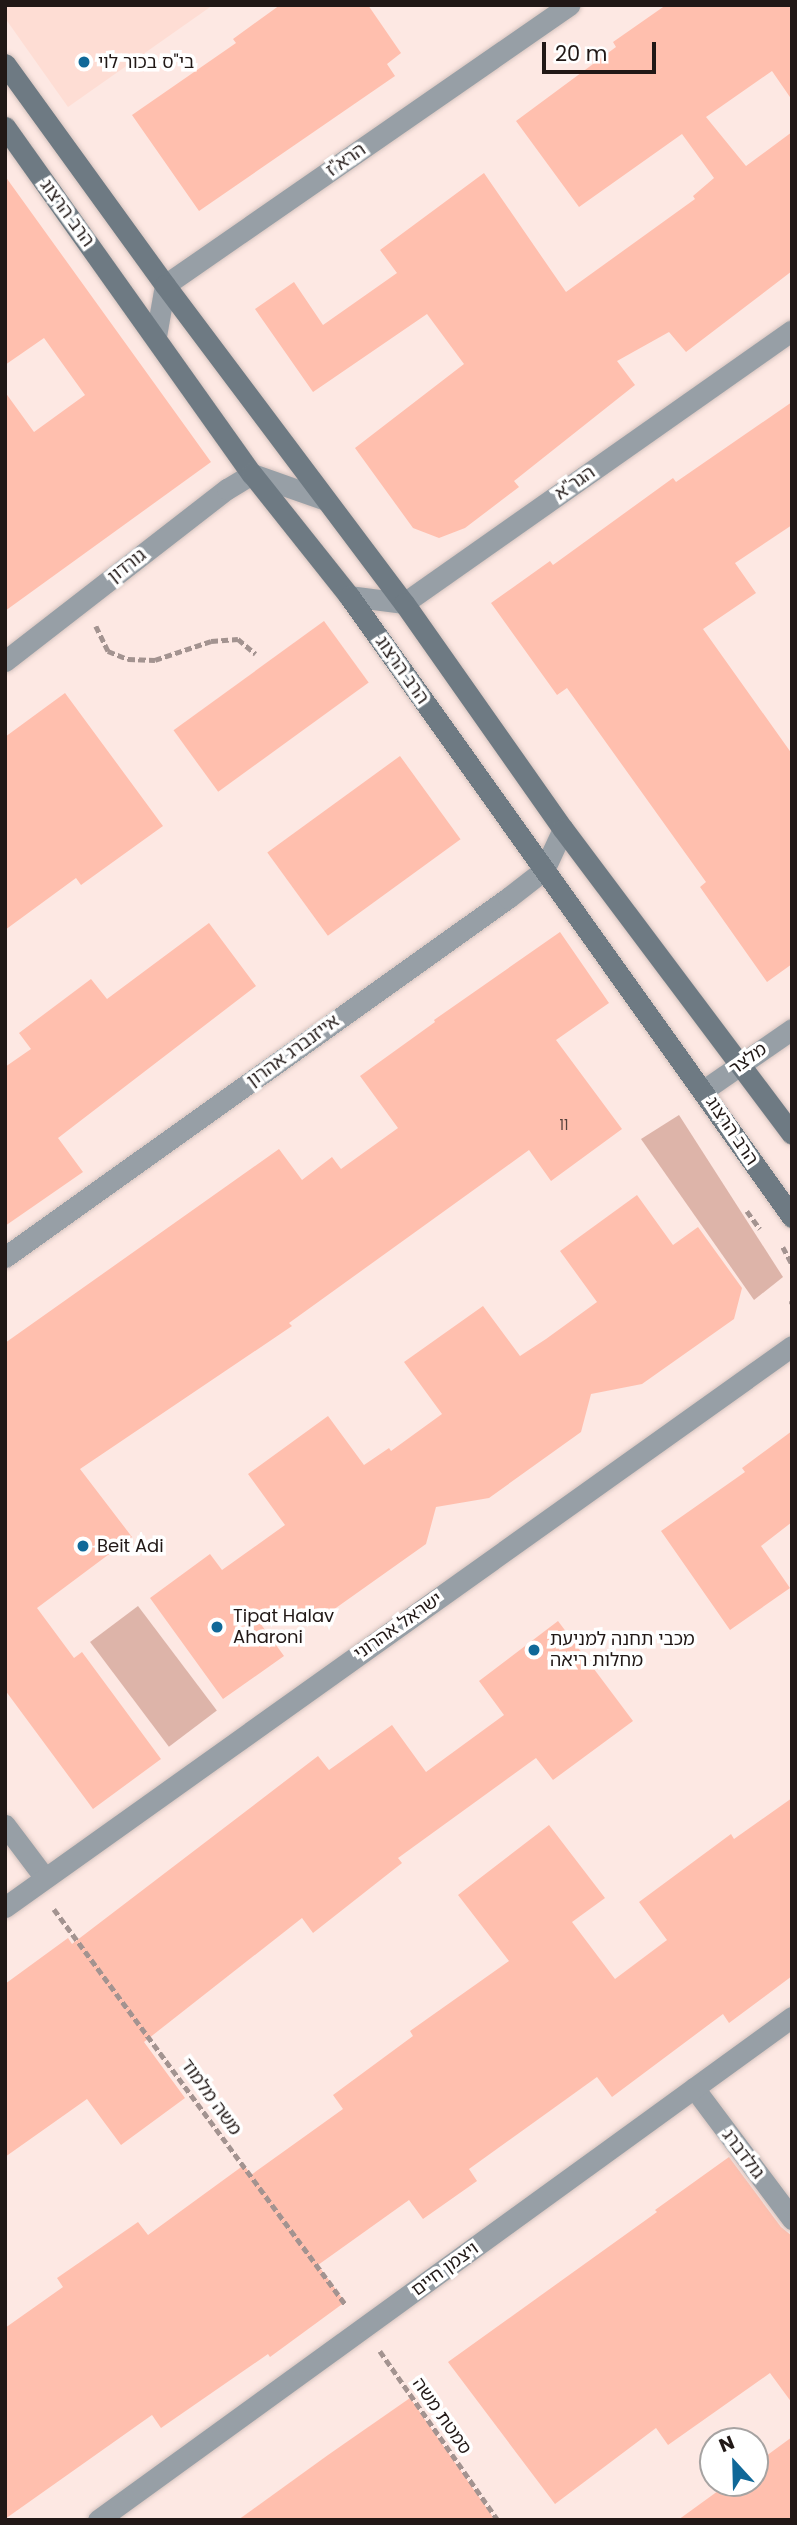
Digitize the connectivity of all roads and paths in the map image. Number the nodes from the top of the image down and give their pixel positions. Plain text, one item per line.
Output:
1 (570, 5) edge
2 (5, 64) edge
3 (5, 127) edge
4 (165, 285) junction
5 (792, 330) edge
6 (156, 337) junction
7 (252, 474) junction
8 (326, 500) junction
9 (349, 596) junction
10 (79, 603) junction
11 (404, 603) junction
12 (256, 654) dead end
13 (5, 661) edge
14 (563, 829) junction
15 (544, 870) junction
16 (792, 1029) edge
17 (741, 1065) junction
18 (704, 1090) junction
19 (792, 1134) edge
20 (792, 1217) edge
21 (5, 1257) edge
22 (792, 1346) edge
23 (5, 1825) edge
24 (41, 1881) junction
25 (5, 1907) edge
26 (792, 2017) edge
27 (694, 2088) junction
28 (792, 2219) edge
29 (363, 2328) junction
30 (98, 2520) edge
31 (498, 2520) edge

1 - 4 street, הרא"ז
2 - 4 street, הרב הרצוג
3 - 6 street, הרב הרצוג
4 - 6 street
4 - 8 street, הרב הרצוג
5 - 11 street, הגר"א
6 - 7 street, הרב הרצוג
7 - 8 street
7 - 9 street, הרב הרצוג
7 - 10 street, גורדון
8 - 11 street, הרב הרצוג
9 - 11 street
9 - 15 street, הרב הרצוג
10 - 12 path
10 - 13 street, גורדון
11 - 14 street, הרב הרצוג
14 - 15 street, אייזנברג אהרון
14 - 17 street, הרב הרצוג
15 - 18 street, הרב הרצוג
15 - 21 street, אייזנברג אהרון
16 - 17 street, מלצר
17 - 18 street, מלצר
17 - 19 street, הרב הרצוג
18 - 20 street, הרב הרצוג
22 - 24 street, ישראל אהרוני
23 - 24 street
24 - 25 street, ישראל אהרוני
24 - 29 path, משה מלמוד
26 - 27 street, ויצמן חיים
27 - 28 street, גולדברג
27 - 29 street, ויצמן חיים
29 - 30 street, ויצמן חיים
29 - 31 path, סמטת משה

